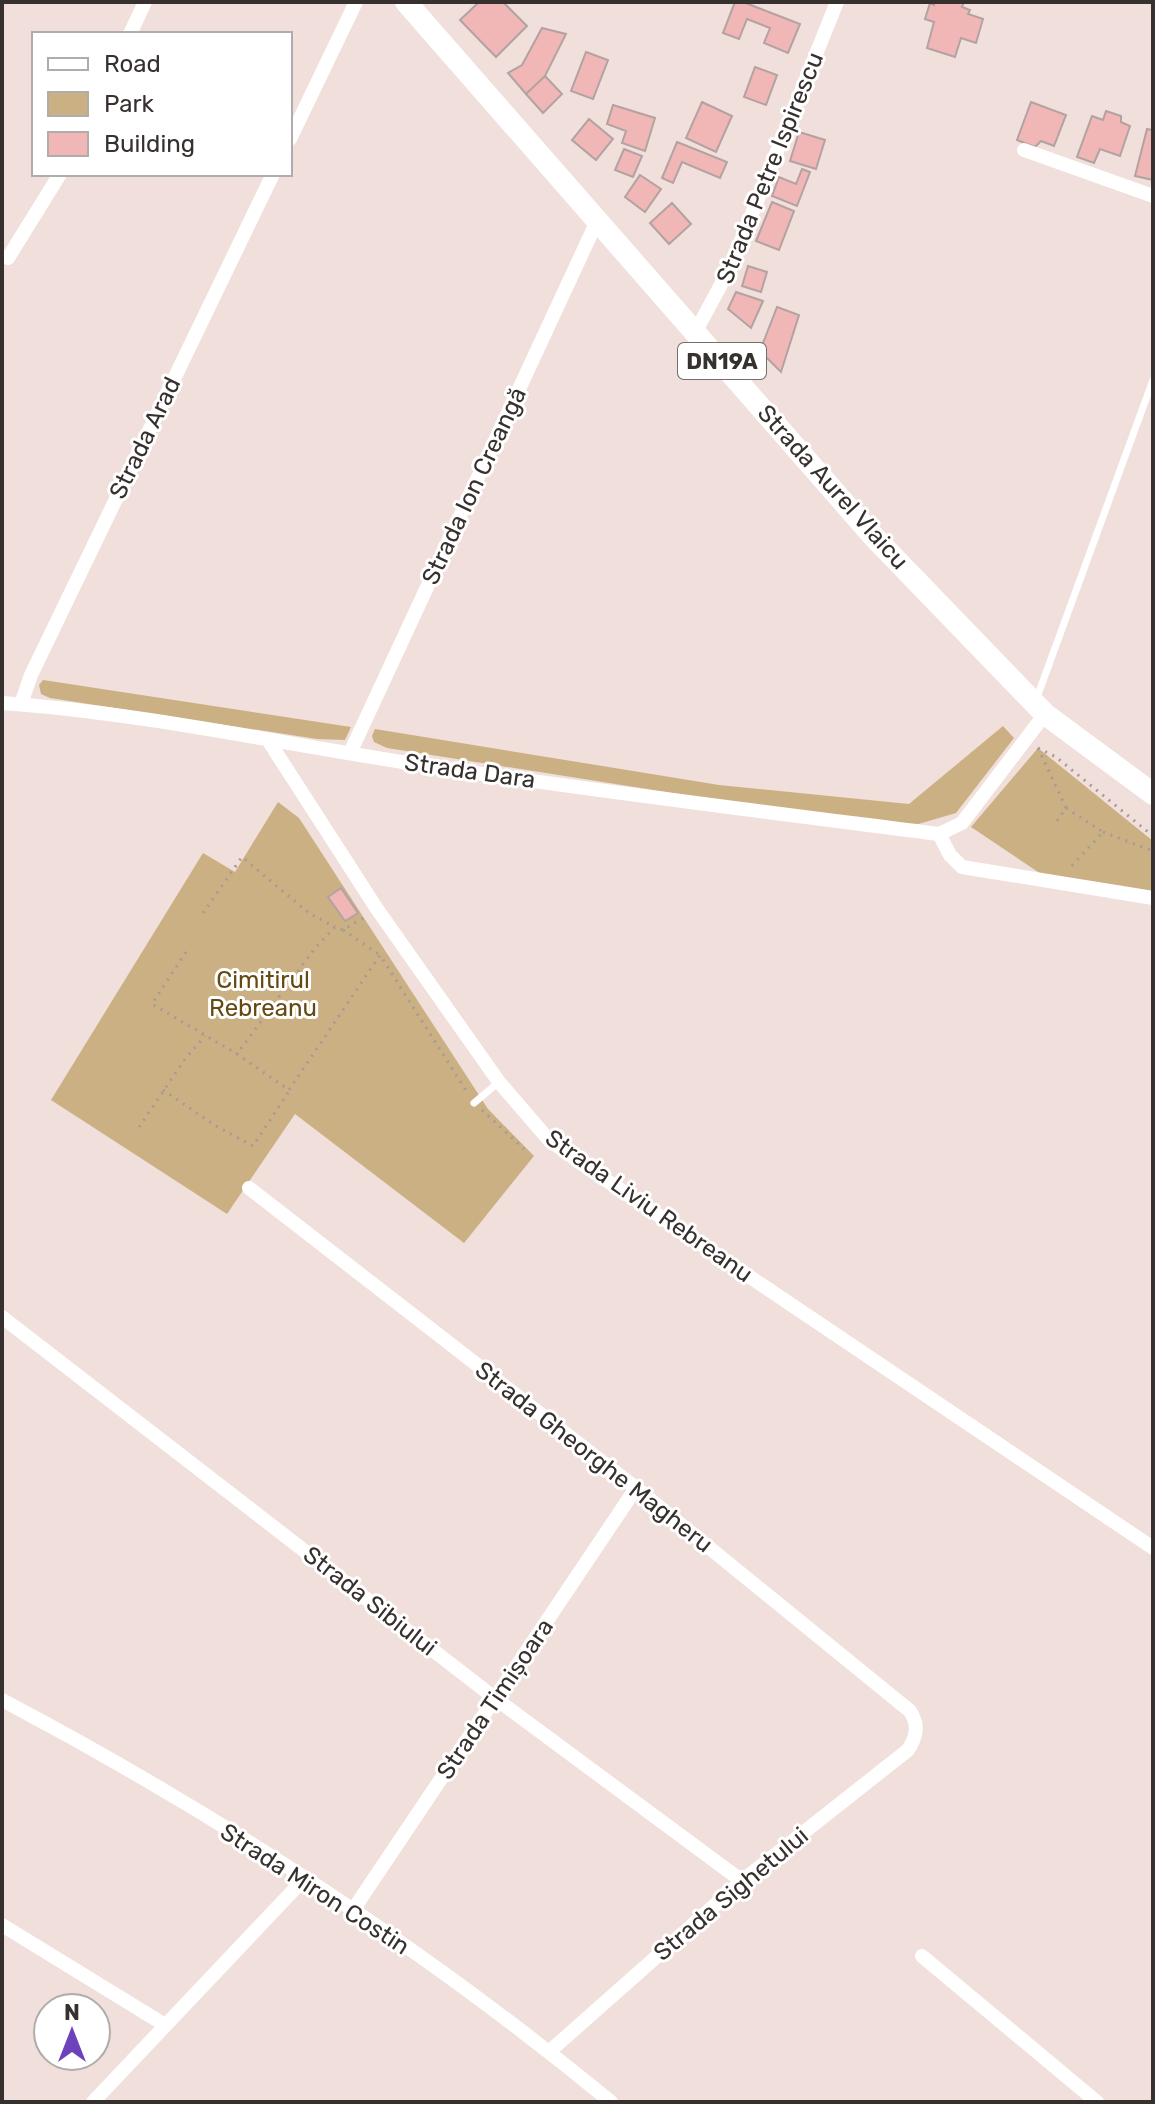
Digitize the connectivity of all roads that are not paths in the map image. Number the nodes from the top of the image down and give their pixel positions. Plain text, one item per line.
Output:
1 (145, 2) edge
2 (356, 2) edge
3 (406, 2) edge
4 (837, 2) edge
5 (131, 32) edge
6 (292, 135) edge
7 (1024, 150) dead end
8 (59, 176) edge
9 (272, 176) edge
10 (1153, 196) edge
11 (598, 219) junction
12 (8, 258) dead end
13 (696, 331) junction
14 (1153, 380) edge
15 (2, 703) edge
16 (21, 704) junction
17 (1040, 708) junction
18 (268, 740) junction
19 (350, 753) junction
20 (1153, 794) edge
21 (939, 834) junction
22 (1153, 898) edge
23 (499, 1082) junction
24 (474, 1103) road end
25 (249, 1188) dead end
26 (2, 1317) edge
27 (636, 1488) junction
28 (1153, 1548) edge
29 (496, 1699) junction
30 (2, 1700) edge
31 (914, 1741) joint
32 (305, 1878) junction
33 (742, 1881) junction
34 (353, 1910) junction
35 (2, 1925) edge
36 (922, 1956) dead end
37 (165, 2025) junction
38 (550, 2051) junction
39 (93, 2102) edge
40 (611, 2102) edge
41 (1097, 2102) edge

1 - 5 street
2 - 6 street
3 - 11 main road, Strada Aurel Vlaicu / DN19A
4 - 13 street, Strada Petre Ispirescu
7 - 10 street
8 - 12 street
9 - 16 street, Strada Arad
11 - 13 main road, Strada Aurel Vlaicu / DN19A
11 - 19 street, Strada Ion Creangă
13 - 17 main road, Strada Aurel Vlaicu / DN19A
14 - 17 lane
15 - 16 street, Strada Dara
16 - 18 street, Strada Dara
17 - 20 main road, DN19A
17 - 21 street
18 - 19 street, Strada Dara
18 - 23 street, Strada Liviu Rebreanu
19 - 21 street, Strada Dara
21 - 22 street
23 - 24 lane
23 - 28 street, Strada Liviu Rebreanu
25 - 27 street, Strada Gheorghe Magheru
26 - 29 street, Strada Sibiului
27 - 29 street, Strada Timișoara
27 - 31 street, Strada Gheorghe Magheru
29 - 33 street, Strada Sibiului
29 - 34 street, Strada Timișoara
30 - 32 street, Strada Miron Costin
31 - 33 street, Strada Sighetului
32 - 34 street, Strada Miron Costin
32 - 37 street
33 - 38 street, Strada Sighetului
34 - 38 street, Strada Miron Costin
35 - 37 street
36 - 41 street
37 - 39 street
38 - 40 street, Strada Miron Costin

